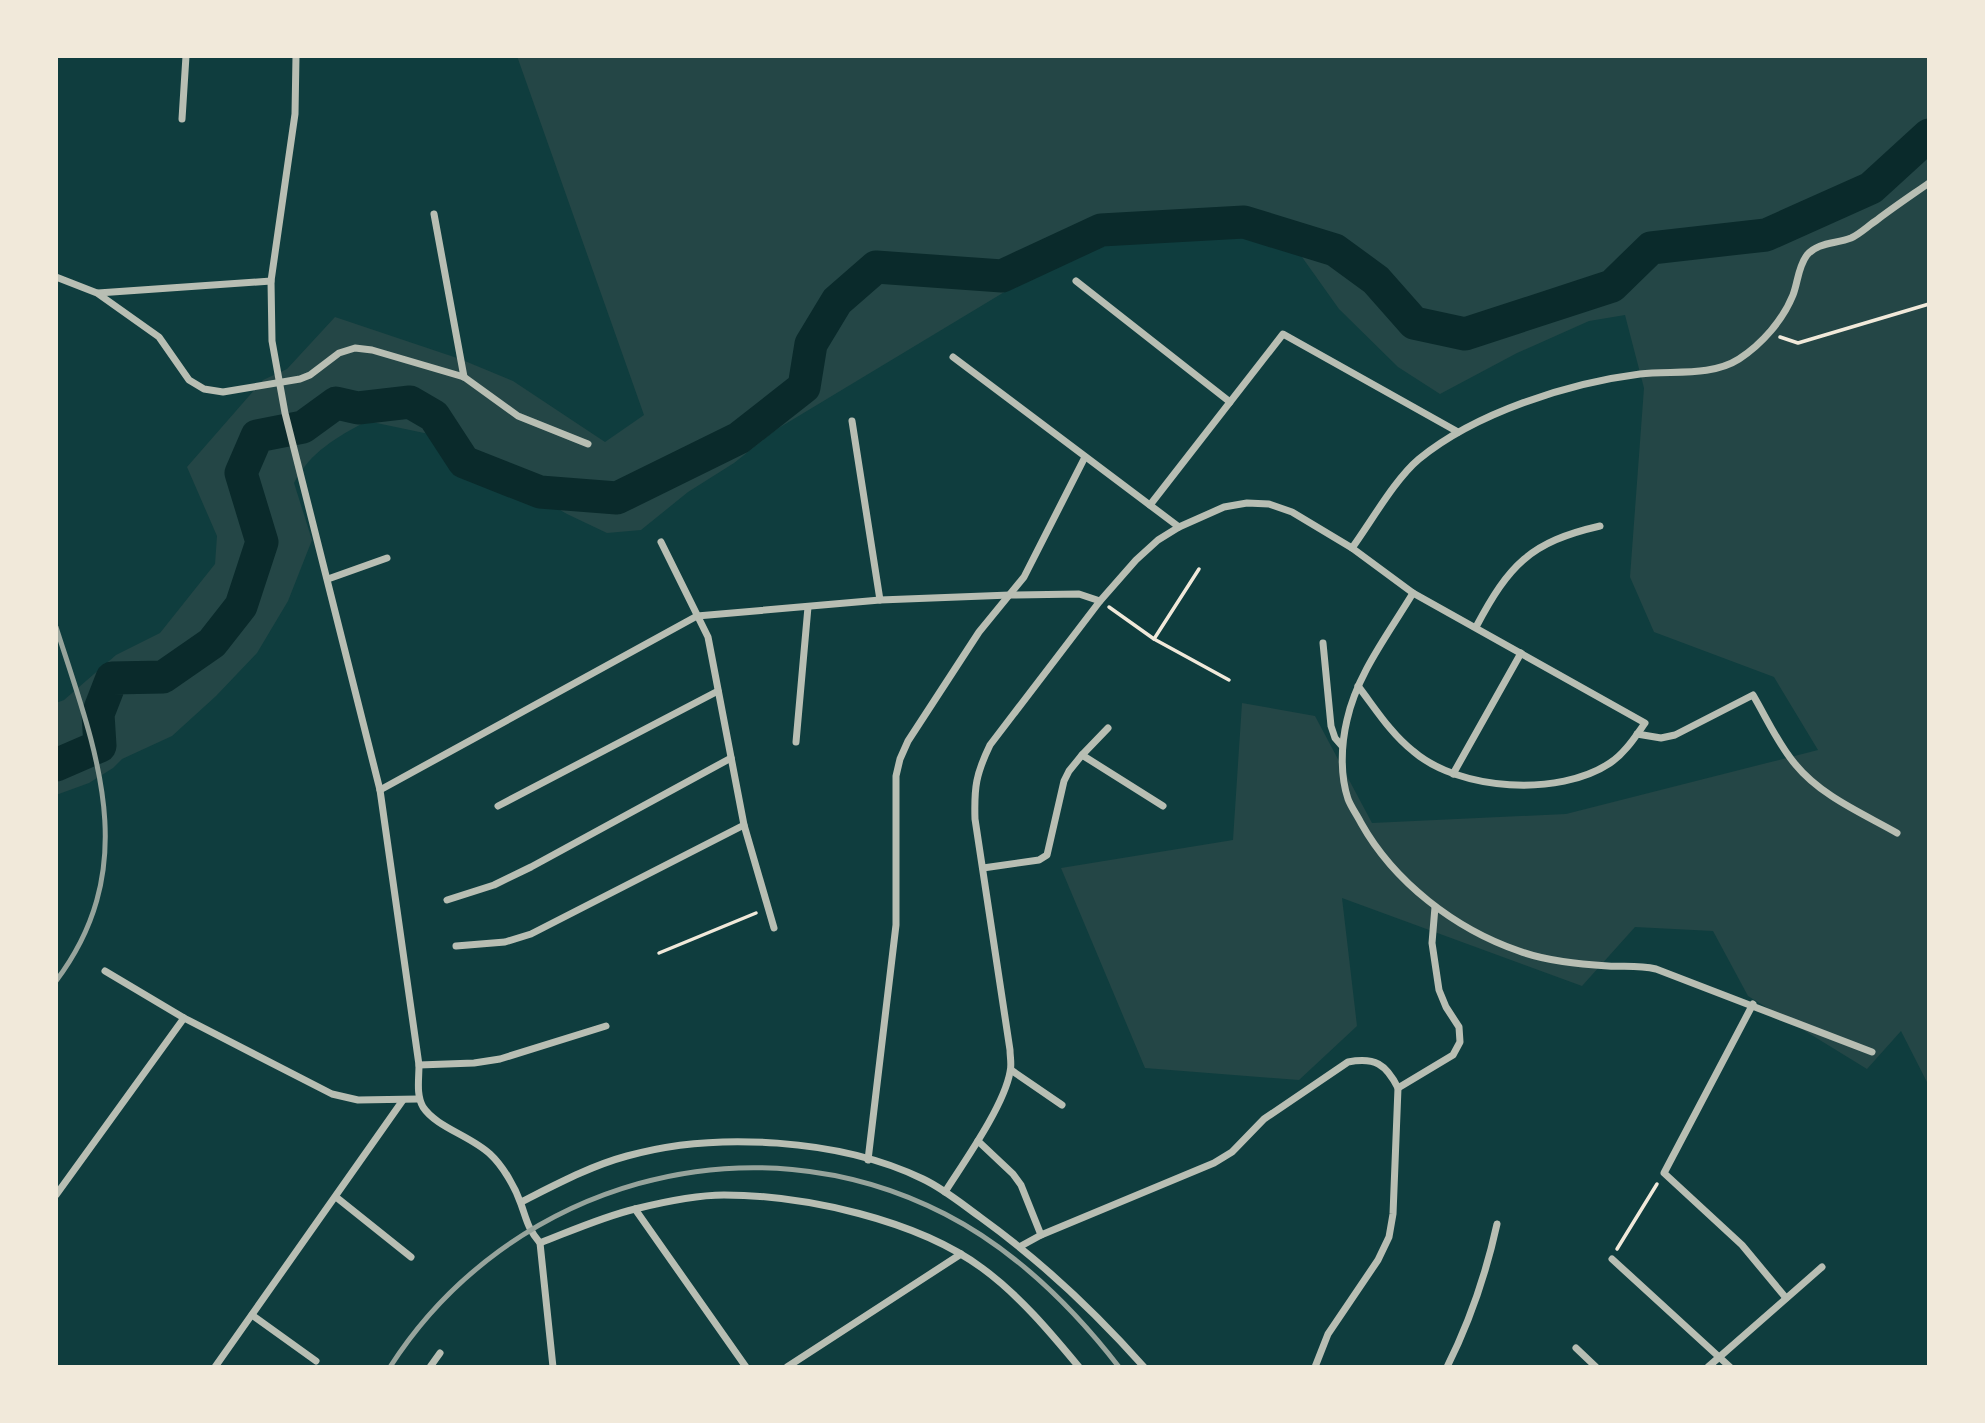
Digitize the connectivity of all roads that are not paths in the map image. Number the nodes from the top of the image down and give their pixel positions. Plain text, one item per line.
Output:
1 (186, 56) edge
2 (296, 56) edge
3 (181, 120) dead end
4 (1929, 183) edge
5 (434, 214) dead end
6 (56, 277) edge
7 (271, 281) junction
8 (1076, 281) dead end
9 (97, 293) junction
10 (953, 357) dead end
11 (464, 377) junction
12 (280, 383) junction
13 (1230, 402) junction
14 (852, 421) dead end
15 (1458, 432) junction
16 (588, 444) dead end
17 (1085, 457) junction
18 (1150, 505) junction
19 (1600, 526) dead end
20 (1178, 527) junction
21 (661, 542) dead end
22 (1352, 548) junction
23 (387, 558) dead end
24 (328, 579) junction
25 (1413, 593) junction
26 (1010, 594) junction
27 (880, 600) junction
28 (1100, 601) junction
29 (808, 607) junction
30 (697, 616) junction
31 (1476, 627) junction
32 (1323, 643) dead end
33 (1521, 653) junction
34 (1358, 686) junction
35 (718, 691) junction
36 (1108, 729) dead end
37 (1637, 734) junction
38 (796, 742) dead end
39 (1342, 746) junction
40 (1082, 755) junction
41 (731, 758) junction
42 (1453, 774) junction
43 (380, 790) junction
44 (498, 806) dead end
45 (1163, 806) dead end
46 (744, 825) junction
47 (1897, 833) dead end
48 (983, 868) junction
49 (447, 900) dead end
50 (1435, 907) junction
51 (774, 928) dead end
52 (456, 946) dead end
53 (105, 971) dead end
54 (1753, 1004) junction
55 (184, 1018) junction
56 (606, 1026) dead end
57 (1872, 1052) dead end
58 (419, 1065) junction
59 (1011, 1070) junction
60 (1398, 1088) junction
61 (418, 1099) junction
62 (403, 1100) junction
63 (1062, 1105) dead end
64 (978, 1141) junction
65 (867, 1160) junction
66 (945, 1192) junction
67 (56, 1195) edge
68 (336, 1197) junction
69 (521, 1202) junction
70 (635, 1209) junction
71 (1497, 1224) dead end
72 (1041, 1235) junction
73 (540, 1243) junction
74 (1021, 1246) junction
75 (961, 1254) junction
76 (411, 1257) dead end
77 (1612, 1259) road end
78 (1822, 1267) dead end
79 (1786, 1298) junction
80 (252, 1315) junction
81 (1576, 1348) dead end
82 (440, 1353) dead end
83 (1719, 1356) junction
84 (316, 1361) dead end
85 (215, 1367) edge
86 (430, 1367) edge
87 (554, 1367) edge
88 (746, 1367) edge
89 (787, 1367) edge
90 (1079, 1367) edge
91 (1144, 1367) edge
92 (1315, 1367) edge
93 (1447, 1367) edge
94 (1596, 1367) edge
95 (1708, 1367) edge
96 (1730, 1367) edge

1 - 3 street
2 - 7 street
4 - 15 street
5 - 11 street
6 - 9 street
7 - 9 street
7 - 12 street
8 - 13 street
9 - 12 street
10 - 17 street
11 - 12 street
11 - 16 street
12 - 24 street
13 - 15 street
13 - 18 street
14 - 27 street
15 - 22 street
17 - 18 street
17 - 26 street
18 - 20 street
19 - 31 street
20 - 22 street
20 - 28 street
21 - 30 street
22 - 25 street
23 - 24 street
24 - 43 street
25 - 31 street
25 - 34 street
26 - 27 street
26 - 28 street
26 - 65 street
27 - 29 street
28 - 48 street
29 - 30 street
29 - 38 street
30 - 35 street
30 - 43 street
31 - 33 street
32 - 39 street
33 - 37 street
33 - 42 street
34 - 39 street
34 - 42 street
35 - 41 street
35 - 44 street
36 - 40 street
37 - 42 street
37 - 47 street
39 - 50 street
40 - 45 street
40 - 48 street
41 - 46 street
41 - 49 street
43 - 58 street
46 - 51 street
46 - 52 street
48 - 59 street
50 - 54 street
50 - 60 street
53 - 55 street
54 - 57 street
54 - 79 street
55 - 62 street
55 - 67 street
56 - 58 street
58 - 61 street
59 - 63 street
59 - 64 street
60 - 72 street
60 - 92 street
61 - 62 street
61 - 69 street
62 - 68 street
64 - 66 street
64 - 72 street
65 - 66 street
65 - 69 street
66 - 74 street
68 - 76 street
68 - 80 street
69 - 73 street
70 - 73 street
70 - 75 street
70 - 88 street
71 - 93 street
72 - 74 street
73 - 87 street
74 - 91 street
75 - 89 street
75 - 90 street
77 - 83 street
78 - 79 street
79 - 83 street
80 - 84 street
80 - 85 street
81 - 94 street
82 - 86 street
83 - 95 street
83 - 96 street

